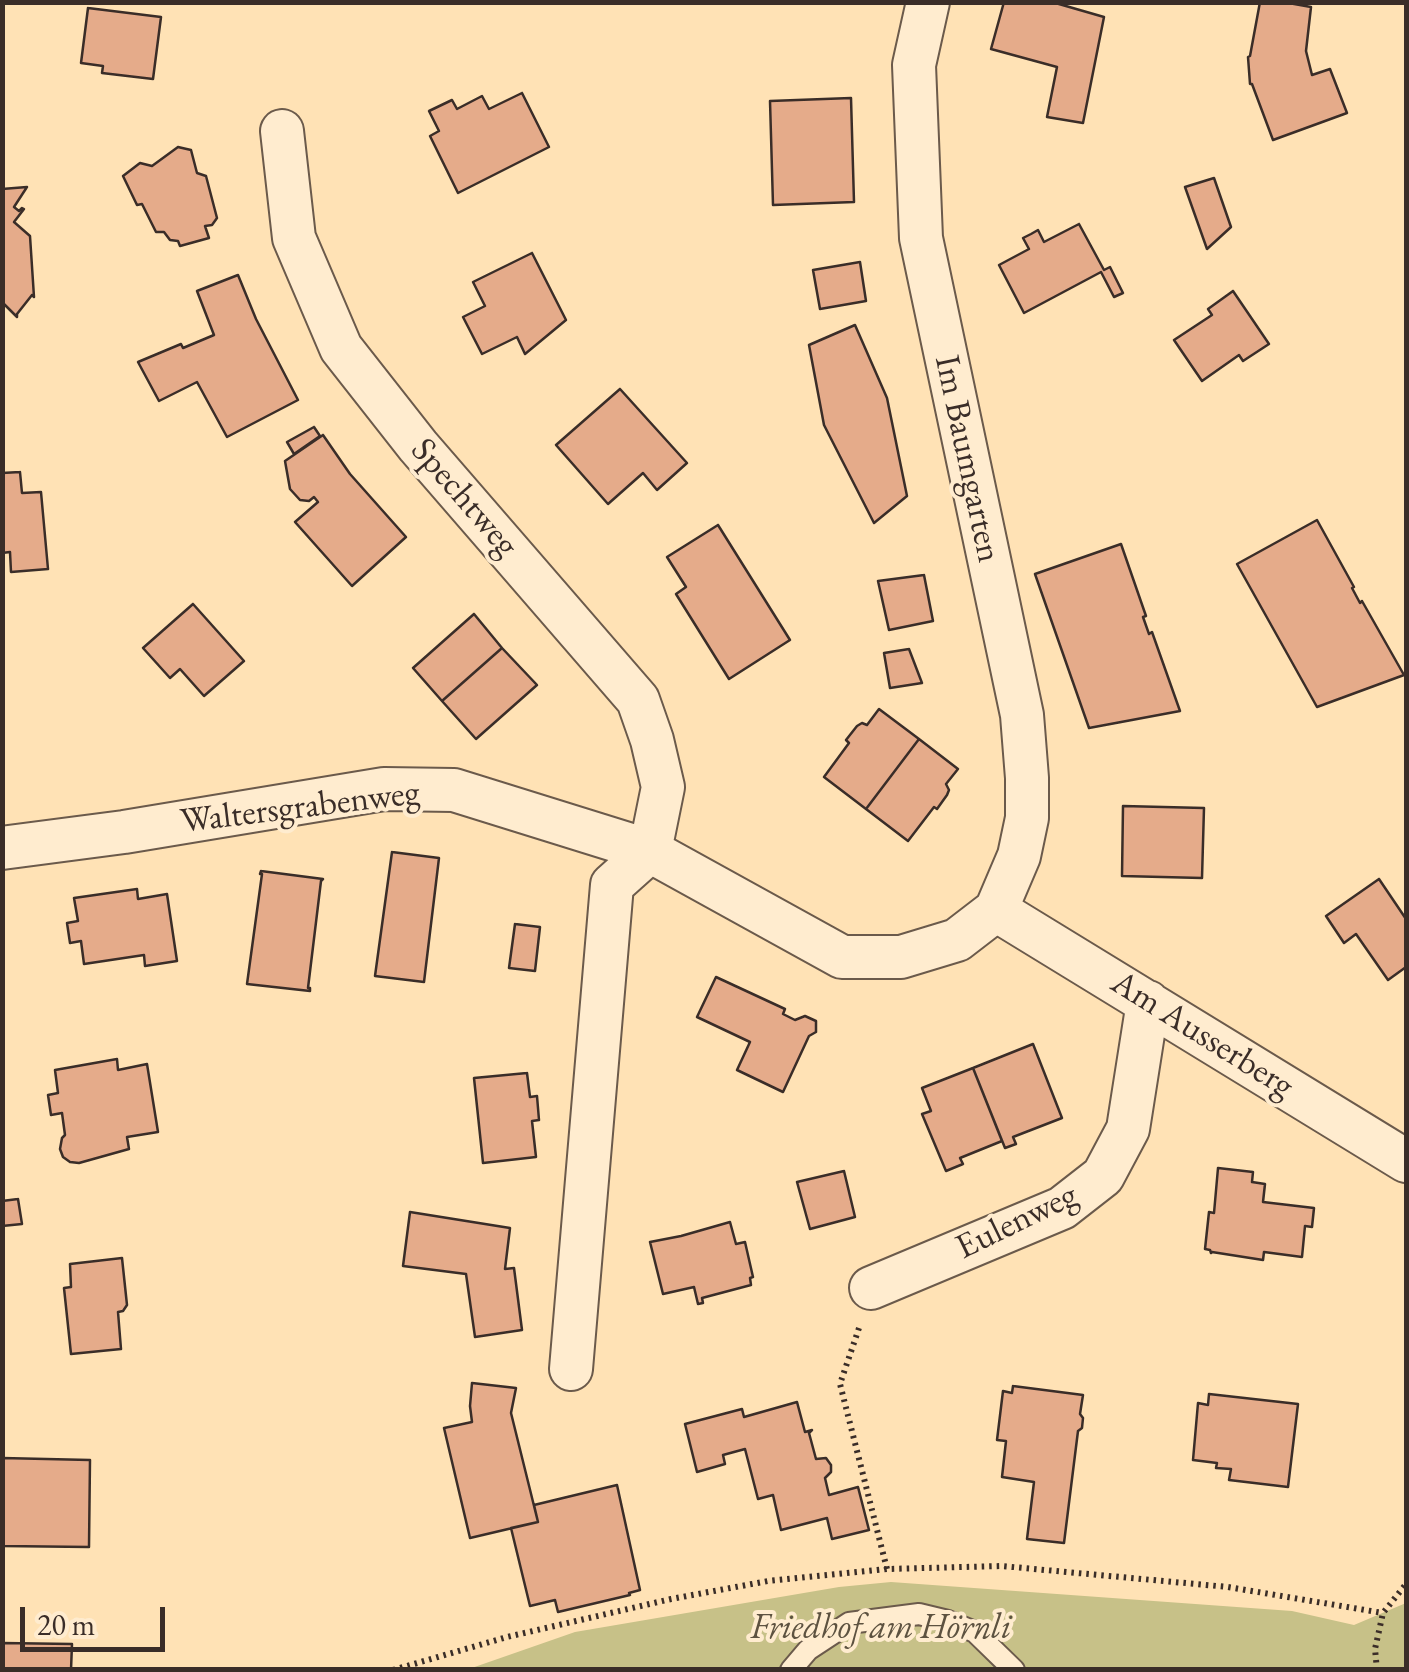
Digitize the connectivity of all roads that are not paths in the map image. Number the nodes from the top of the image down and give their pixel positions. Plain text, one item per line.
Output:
1 (928, 2) edge
2 (282, 131) dead end
3 (2, 848) edge
4 (650, 850) junction
5 (996, 910) junction
6 (1148, 1002) junction
7 (1406, 1161) edge
8 (871, 1288) road end
9 (571, 1369) dead end
10 (790, 1670) edge
11 (1014, 1670) edge

1 - 5 street, Im Baumgarten
2 - 4 street, Spechtweg
3 - 4 street, Waltersgrabenweg
4 - 5 street, Waltersgrabenweg
4 - 9 street
5 - 6 street, Am Ausserberg
6 - 7 street, Am Ausserberg
6 - 8 street, Eulenweg
10 - 11 lane

